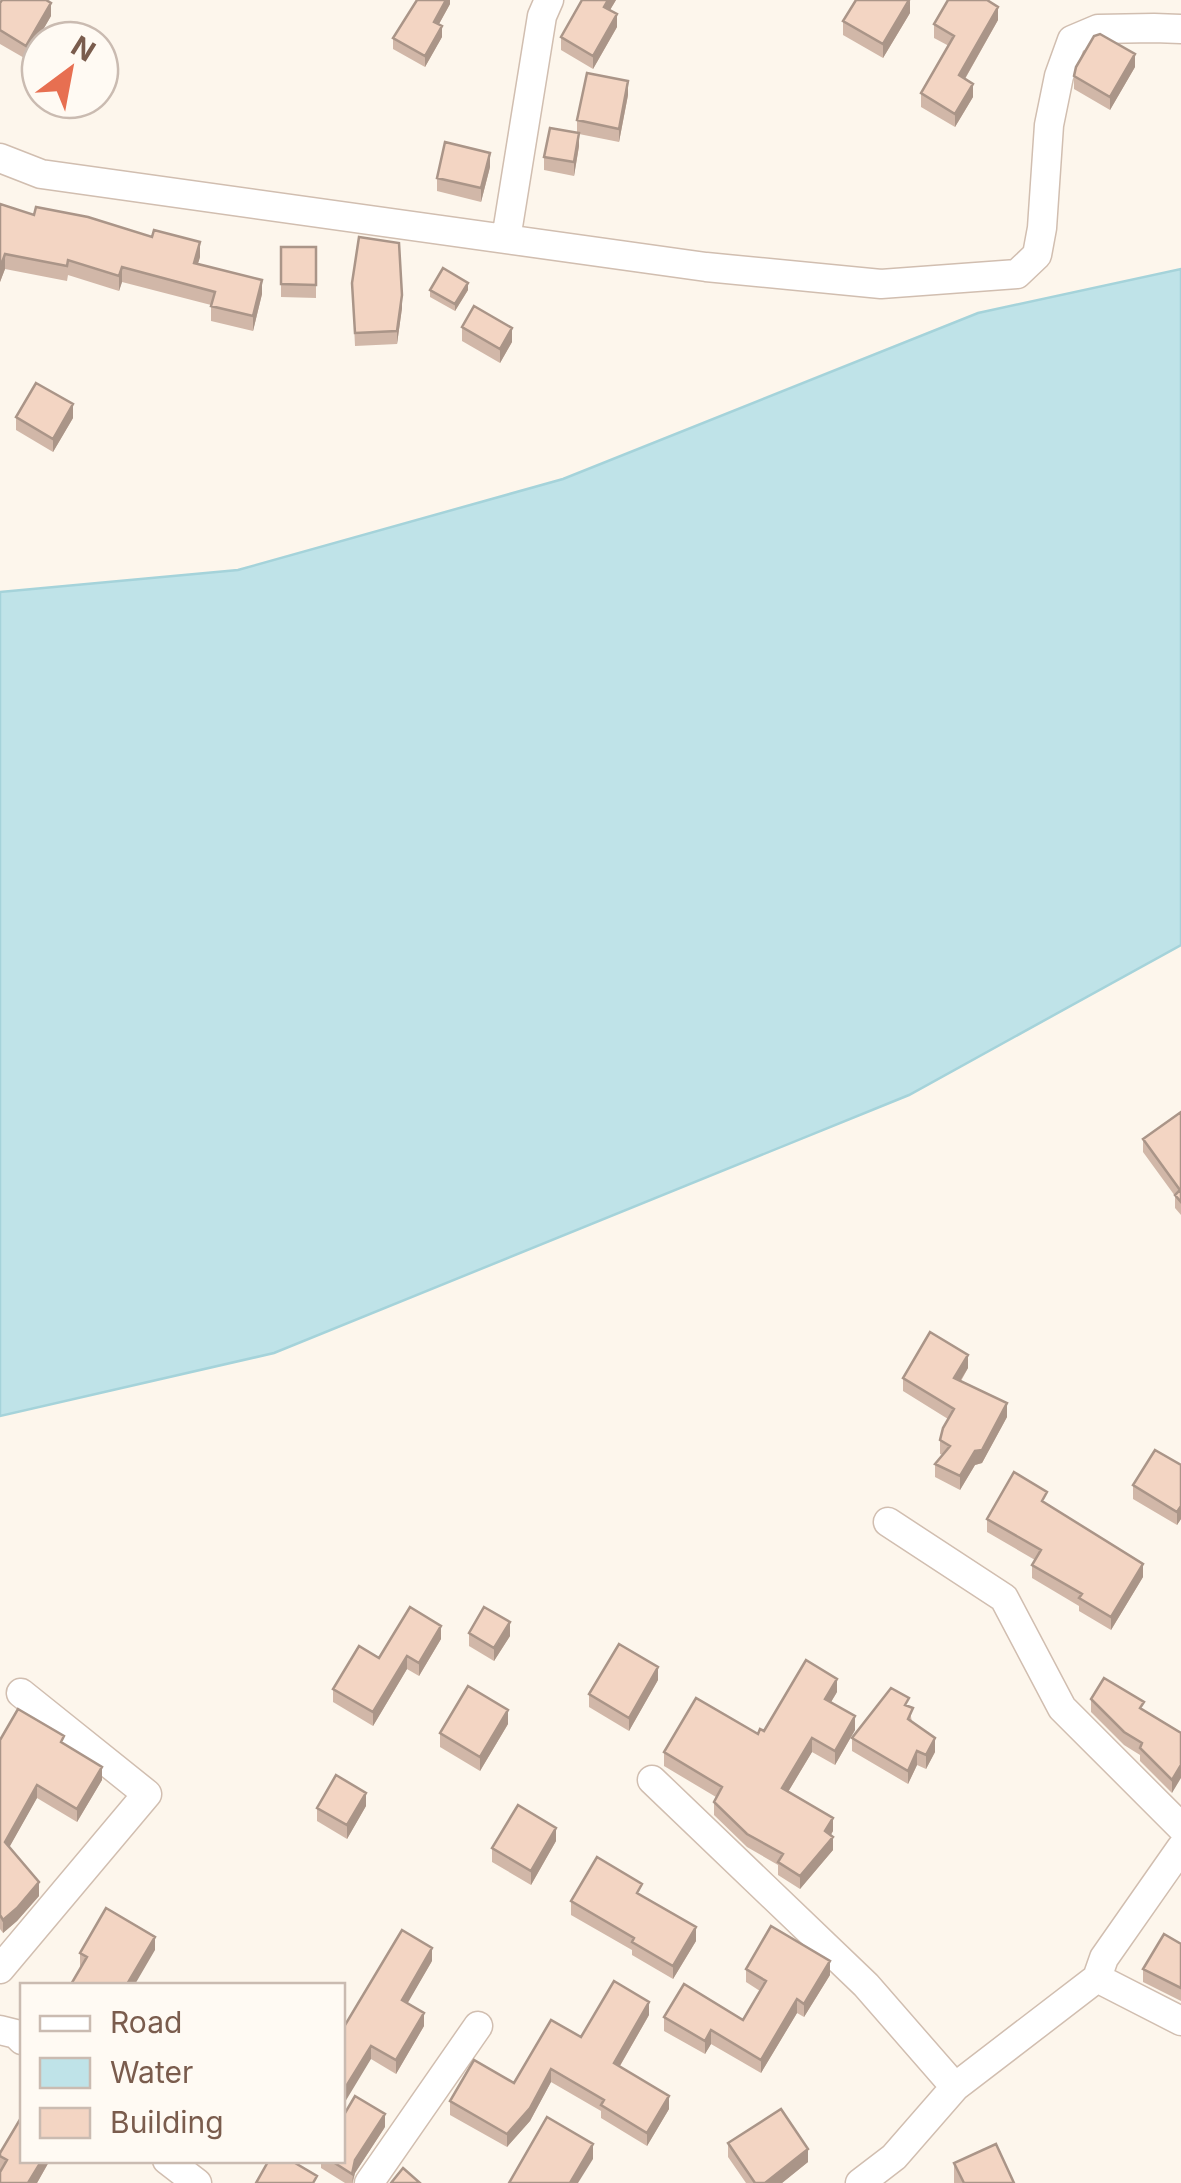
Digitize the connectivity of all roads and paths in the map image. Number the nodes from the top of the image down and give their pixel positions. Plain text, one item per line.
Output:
1 (549, 0) edge
2 (1181, 30) edge
3 (0, 158) edge
4 (506, 239) junction
5 (888, 1522) dead end
6 (20, 1693) dead end
7 (652, 1780) dead end
8 (1181, 1827) edge
9 (1181, 1848) edge
10 (0, 1968) edge
11 (1096, 1978) junction
12 (1181, 2021) edge
13 (478, 2026) dead end
14 (954, 2086) junction
15 (171, 2163) edge
16 (197, 2183) edge
17 (369, 2183) edge
18 (860, 2183) edge

1 - 4 street
2 - 4 street
3 - 4 street
5 - 8 street
6 - 10 street
7 - 14 street
9 - 11 street
11 - 12 street
11 - 14 street
13 - 17 street
14 - 18 street
15 - 16 street

